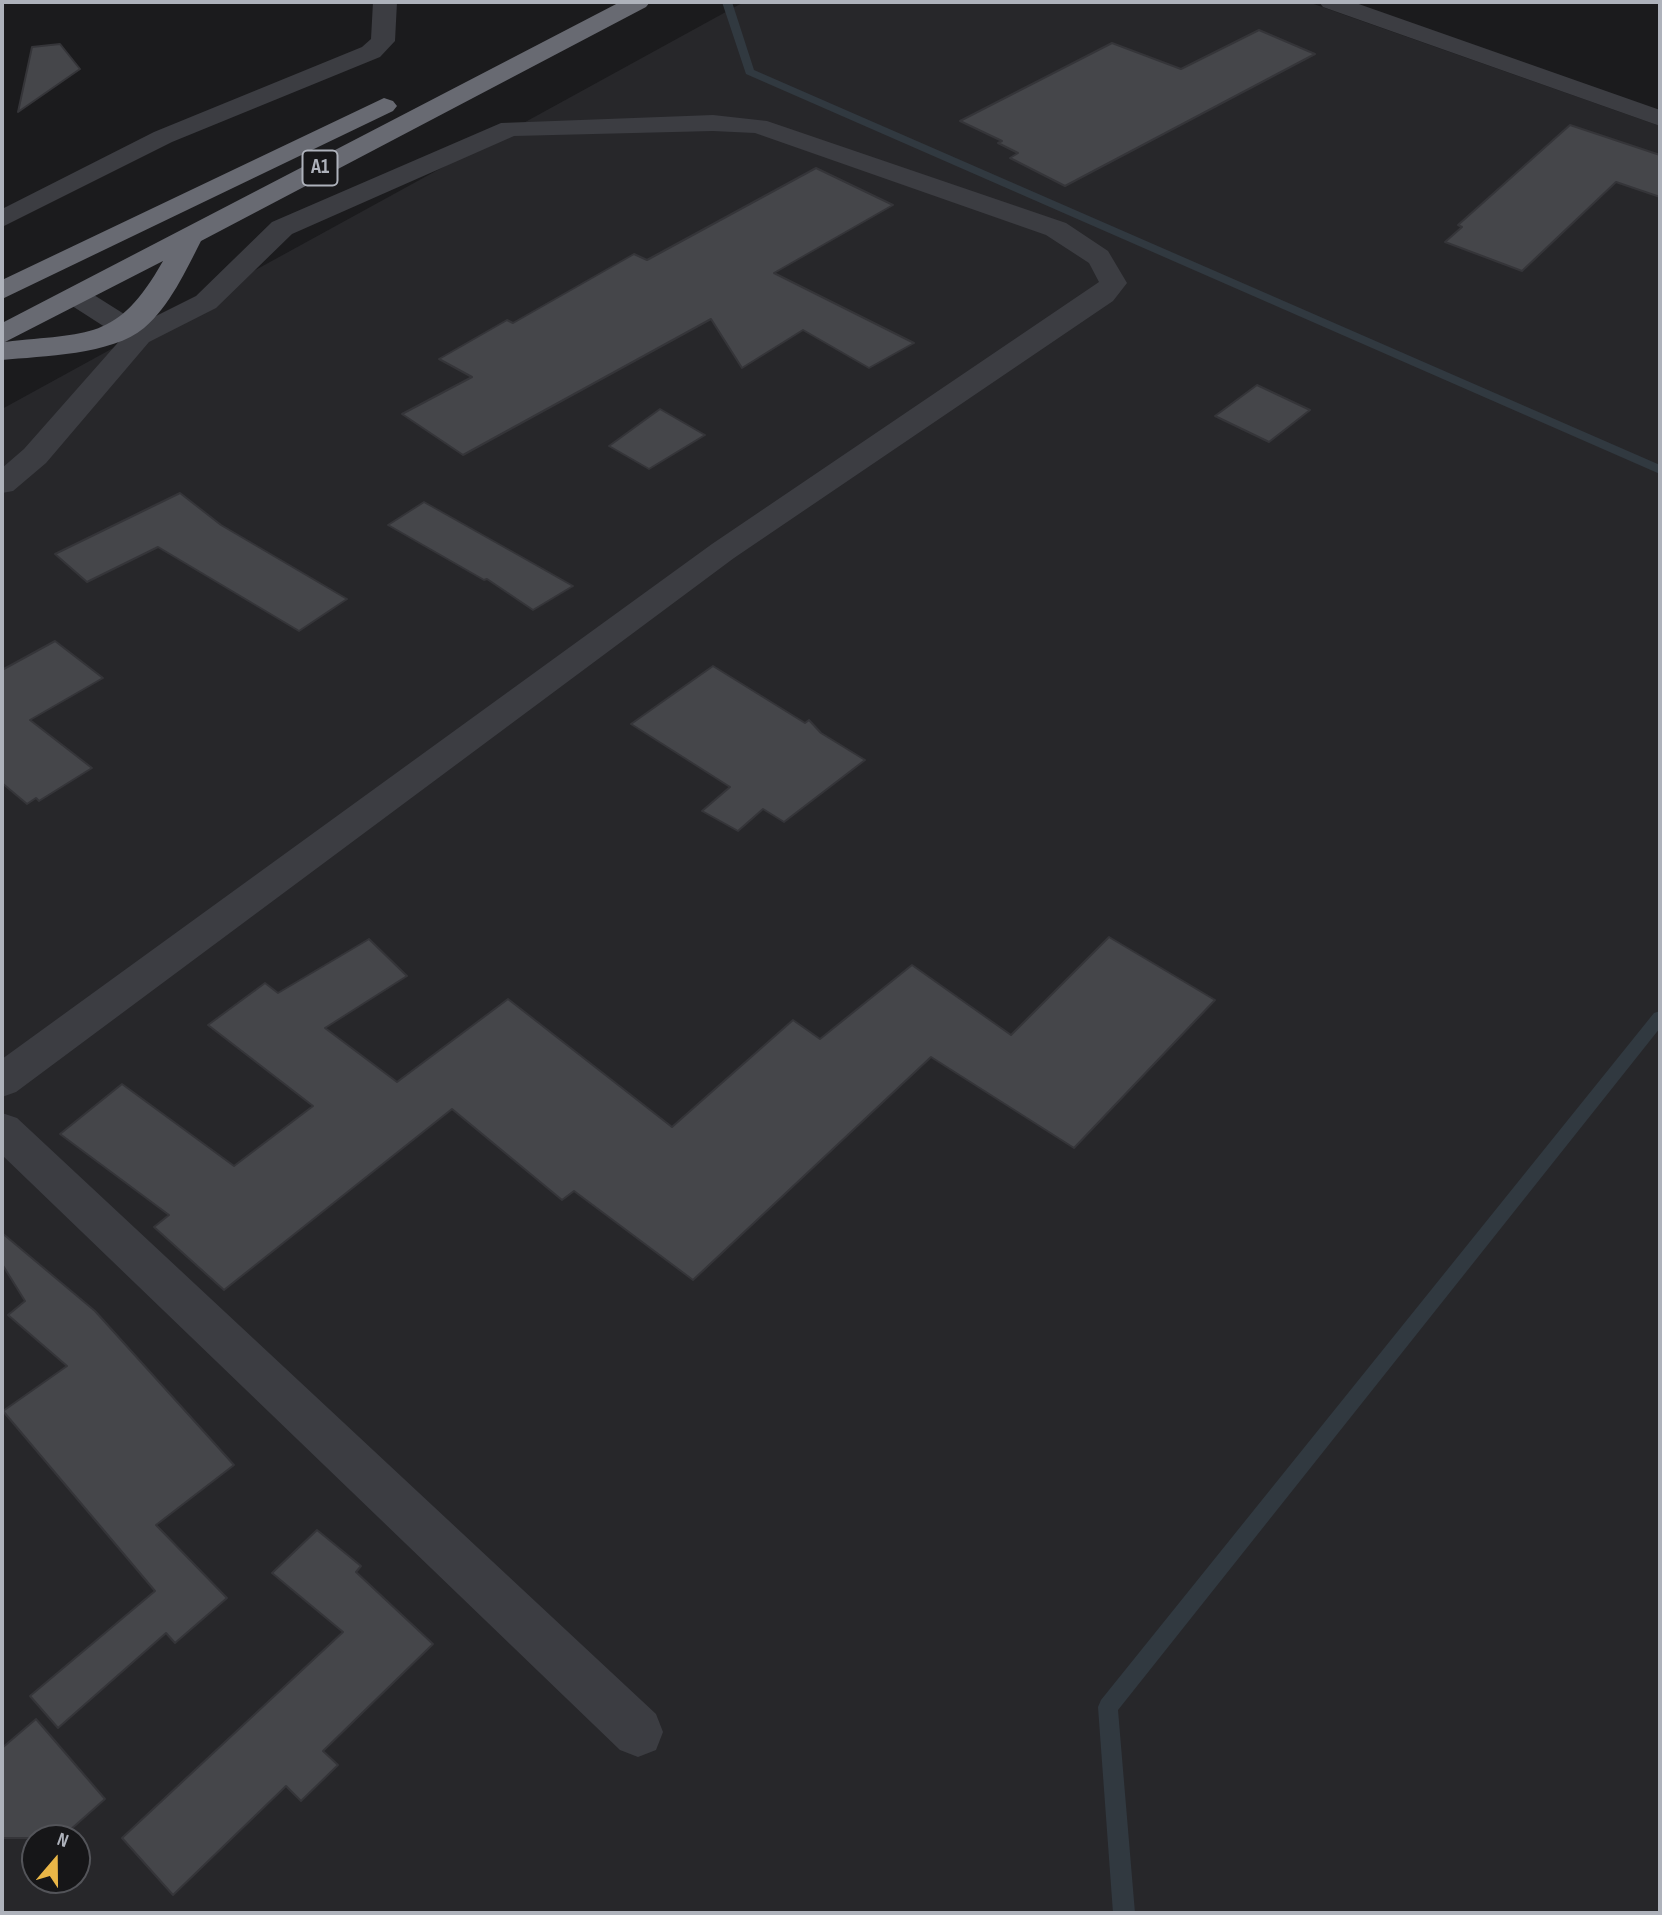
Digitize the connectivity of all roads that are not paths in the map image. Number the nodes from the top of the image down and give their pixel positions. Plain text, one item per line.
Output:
1 (385, 2) edge
2 (592, 2) edge
3 (638, 2) edge
4 (1331, 2) edge
5 (1660, 118) edge
6 (2, 219) edge
7 (190, 236) junction
8 (2, 291) edge
9 (76, 296) junction
10 (132, 332) junction
11 (2, 334) edge
12 (2, 351) edge
13 (2, 484) edge
14 (2, 1081) edge
15 (2, 1130) edge
16 (638, 1732) dead end

1 - 6 street
2 - 8 highway, A1
3 - 7 highway, A1
4 - 5 street
7 - 9 highway, A1
7 - 10 highway
9 - 10 street
9 - 11 highway, A1
10 - 12 highway
10 - 13 street
10 - 14 street
15 - 16 street

